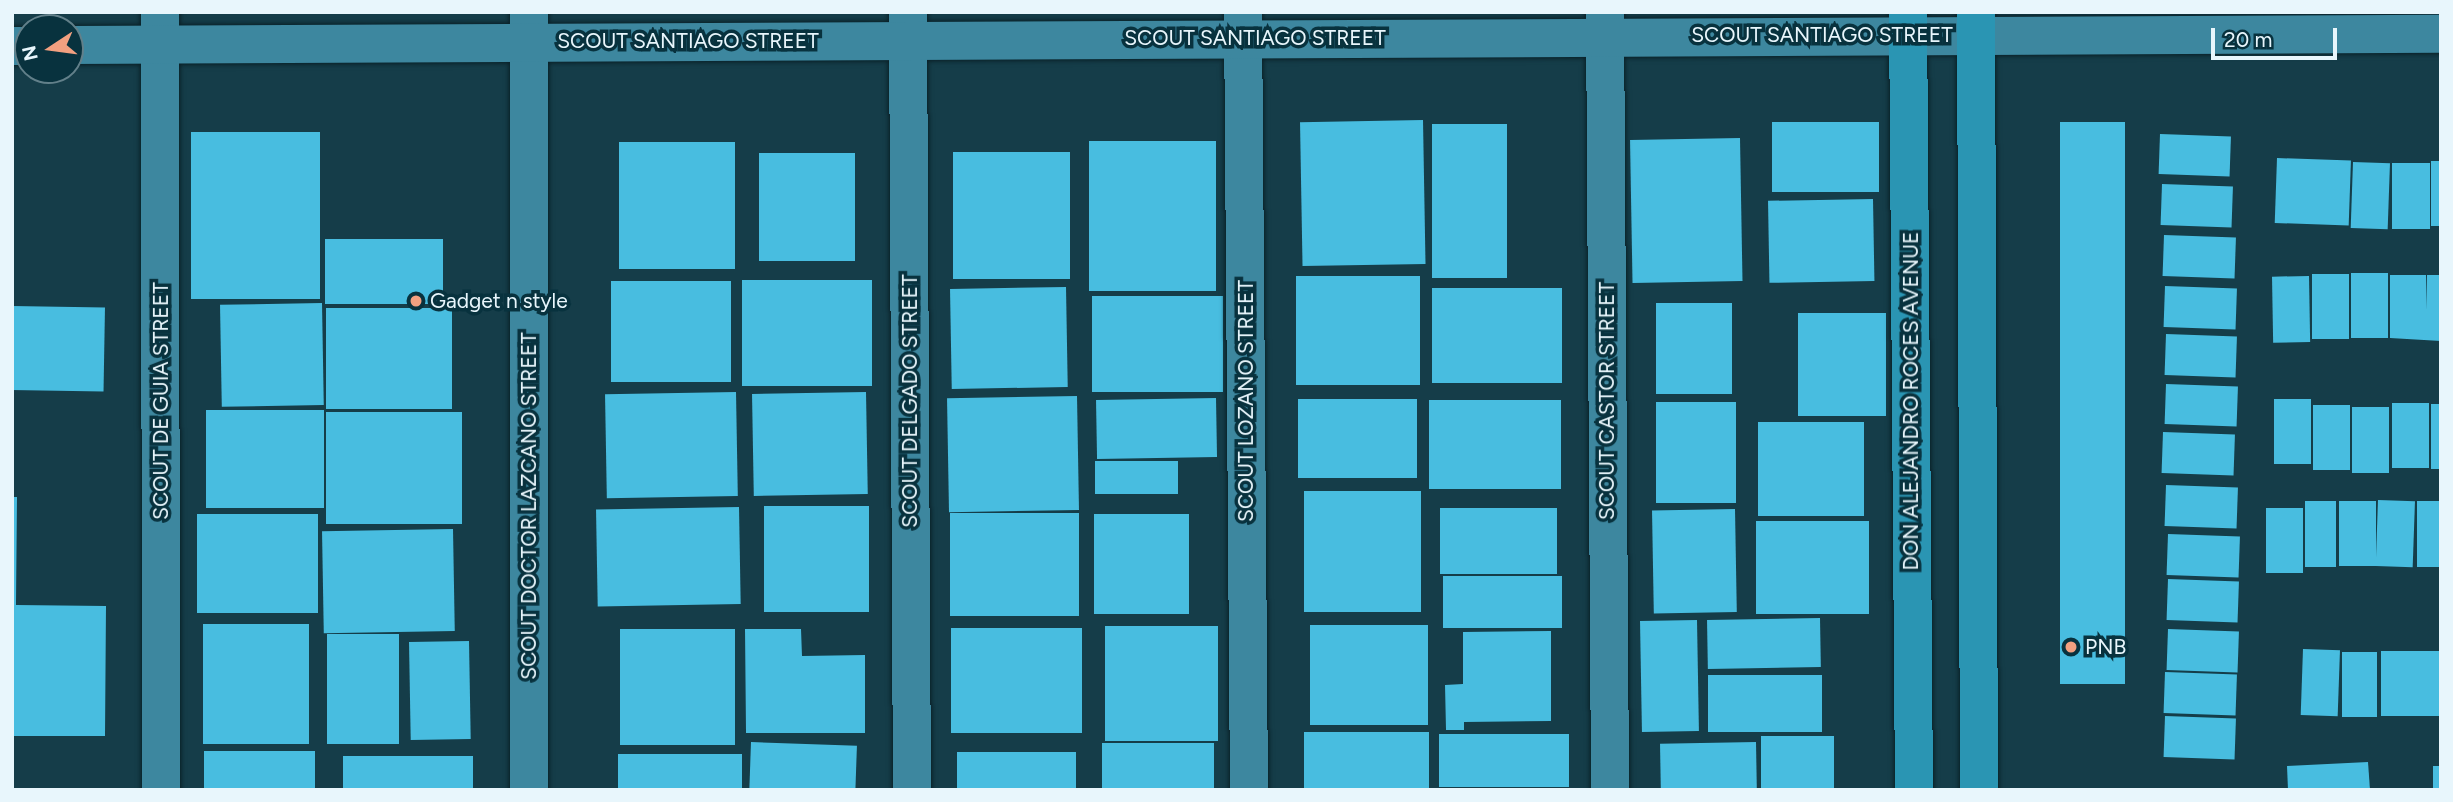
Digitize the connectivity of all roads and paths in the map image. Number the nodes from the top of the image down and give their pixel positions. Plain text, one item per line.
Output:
1 (1908, 23) edge
2 (1976, 23) edge
3 (2318, 23) edge
4 (1605, 24) edge
5 (1243, 25) edge
6 (908, 26) edge
7 (529, 27) edge
8 (160, 29) edge
9 (2441, 34) edge
10 (84, 43) edge
11 (161, 790) edge
12 (529, 790) edge
13 (912, 790) edge
14 (1249, 790) edge
15 (1609, 790) edge
16 (1914, 790) edge
17 (1979, 790) edge

1 - 2 street, SCOUT SANTIAGO STREET
1 - 4 street, SCOUT SANTIAGO STREET
1 - 16 main road, DON ALEJANDRO ROCES AVENUE
2 - 3 street, SCOUT SANTIAGO STREET
2 - 17 main road
3 - 9 street, SCOUT SANTIAGO STREET
4 - 5 street, SCOUT SANTIAGO STREET
4 - 15 street, SCOUT CASTOR STREET
5 - 6 street, SCOUT SANTIAGO STREET
5 - 14 street, SCOUT LOZANO STREET
6 - 7 street, SCOUT SANTIAGO STREET
6 - 13 street, SCOUT DELGADO STREET
7 - 8 street, SCOUT SANTIAGO STREET
7 - 12 street, SCOUT DOCTOR LAZCANO STREET
8 - 10 street, SCOUT SANTIAGO STREET
8 - 11 street, SCOUT DE GUIA STREET

